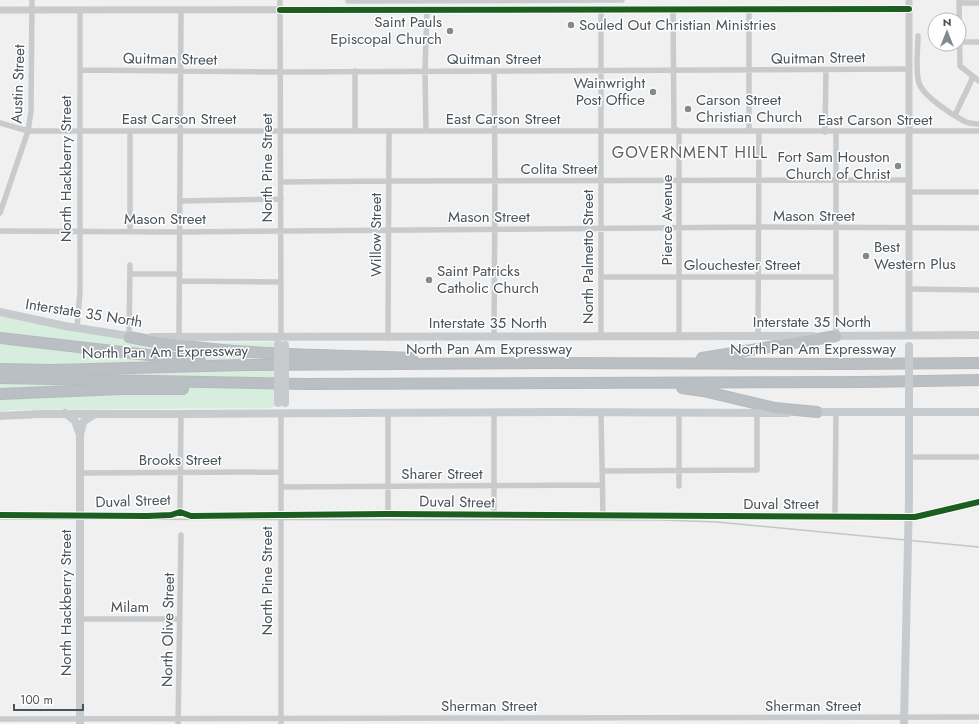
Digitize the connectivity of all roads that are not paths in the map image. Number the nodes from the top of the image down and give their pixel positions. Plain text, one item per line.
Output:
1 (32, 0) edge
2 (280, 0) edge
3 (622, 0) edge
4 (909, 0) edge
5 (348, 1) edge
6 (959, 1) edge
7 (979, 3) edge
8 (673, 9) junction
9 (750, 9) junction
10 (909, 9) junction
11 (0, 10) edge
12 (32, 10) junction
13 (80, 10) junction
14 (181, 10) junction
15 (280, 10) junction
16 (427, 10) junction
17 (601, 10) junction
18 (959, 12) edge
19 (918, 36) dead end
20 (967, 42) edge
21 (979, 42) edge
22 (960, 52) edge
23 (908, 69) junction
24 (80, 70) junction
25 (673, 70) junction
26 (826, 70) junction
27 (355, 71) junction
28 (425, 71) junction
29 (494, 71) junction
30 (601, 71) junction
31 (750, 71) junction
32 (181, 72) junction
33 (281, 72) junction
34 (973, 77) junction
35 (979, 81) edge
36 (955, 115) junction
37 (0, 123) edge
38 (979, 124) edge
39 (28, 131) junction
40 (80, 131) junction
41 (130, 131) junction
42 (180, 131) junction
43 (281, 131) junction
44 (355, 131) junction
45 (389, 131) junction
46 (426, 131) junction
47 (494, 131) junction
48 (679, 131) junction
49 (749, 131) junction
50 (601, 132) junction
51 (759, 132) junction
52 (825, 132) junction
53 (836, 132) junction
54 (909, 132) junction
55 (979, 132) edge
56 (388, 180) junction
57 (600, 180) junction
58 (679, 180) junction
59 (758, 180) junction
60 (835, 180) junction
61 (909, 180) junction
62 (495, 181) junction
63 (281, 182) junction
64 (909, 192) junction
65 (979, 192) edge
66 (281, 199) junction
67 (180, 201) junction
68 (0, 213) edge
69 (758, 227) junction
70 (600, 228) junction
71 (679, 228) junction
72 (835, 228) junction
73 (909, 228) junction
74 (979, 228) edge
75 (494, 229) junction
76 (281, 230) junction
77 (388, 230) junction
78 (0, 231) edge
79 (80, 231) junction
80 (130, 231) junction
81 (180, 232) junction
82 (130, 265) dead end
83 (130, 274) junction
84 (180, 274) junction
85 (601, 277) junction
86 (679, 277) junction
87 (757, 277) junction
88 (835, 277) junction
89 (180, 281) junction
90 (281, 282) junction
91 (909, 289) junction
92 (979, 290) edge
93 (0, 312) edge
94 (77, 328) junction
95 (909, 335) junction
96 (979, 335) edge
97 (758, 336) junction
98 (836, 336) junction
99 (129, 337) junction
100 (494, 337) junction
101 (601, 337) junction
102 (679, 337) junction
103 (0, 338) edge
104 (179, 338) junction
105 (388, 338) junction
106 (281, 342) junction
107 (979, 361) edge
108 (555, 363) junction
109 (492, 364) junction
110 (0, 365) edge
111 (246, 365) junction
112 (73, 368) junction
113 (0, 369) edge
114 (0, 378) edge
115 (979, 380) edge
116 (922, 381) junction
117 (540, 383) junction
118 (979, 383) edge
119 (305, 384) junction
120 (157, 389) junction
121 (0, 394) edge
122 (0, 399) edge
123 (494, 412) junction
124 (601, 412) junction
125 (679, 412) junction
126 (817, 412) junction
127 (836, 412) junction
128 (909, 412) junction
129 (979, 412) edge
130 (65, 413) junction
131 (96, 413) junction
132 (388, 413) junction
133 (757, 413) junction
134 (181, 414) junction
135 (281, 414) junction
136 (0, 416) edge
137 (80, 435) junction
138 (909, 457) junction
139 (979, 457) edge
140 (679, 470) junction
141 (602, 471) junction
142 (180, 472) junction
143 (281, 472) junction
144 (80, 473) junction
145 (602, 485) junction
146 (387, 486) junction
147 (494, 486) junction
148 (679, 486) dead end
149 (281, 487) junction
150 (979, 502) edge
151 (180, 512) junction
152 (388, 514) junction
153 (0, 515) edge
154 (80, 516) junction
155 (281, 516) junction
156 (494, 516) junction
157 (603, 516) junction
158 (836, 516) junction
159 (180, 535) dead end
160 (80, 619) junction
161 (180, 619) junction
162 (979, 717) edge
163 (786, 718) junction
164 (0, 719) edge
165 (178, 721) edge
166 (281, 721) edge
167 (386, 721) edge
168 (486, 721) edge
169 (586, 721) edge
170 (687, 721) edge
171 (838, 721) edge
172 (914, 721) edge
173 (80, 722) edge
174 (786, 724) edge
175 (904, 724) edge

1 - 12 street, Austin Street
2 - 15 street, North Pine Street
3 - 5 street
4 - 10 street
6 - 7 street
6 - 18 street
8 - 9 street
8 - 17 street
8 - 25 street, Pierce Avenue
9 - 10 street
9 - 31 street
10 - 23 street
11 - 12 street
12 - 13 street
12 - 39 street, Austin Street
13 - 14 street
13 - 24 street, North Hackberry Street
14 - 15 street
14 - 32 street
15 - 16 street
15 - 33 street, North Pine Street
16 - 17 street
16 - 28 street
17 - 30 street, North Palmetto Street
19 - 36 street
20 - 21 street
22 - 34 street
23 - 26 street, Quitman Street
23 - 54 street
24 - 32 street, Quitman Street
24 - 40 street, North Hackberry Street
25 - 30 street, Quitman Street
25 - 31 street, Quitman Street
25 - 48 street, Pierce Avenue
26 - 31 street, Quitman Street
26 - 52 street
27 - 28 street, Quitman Street
27 - 33 street, Quitman Street
27 - 44 street
28 - 29 street, Quitman Street
28 - 46 street
29 - 30 street, Quitman Street
29 - 47 street
30 - 50 street, North Palmetto Street
31 - 49 street
32 - 33 street, Quitman Street
32 - 42 street
33 - 43 street, North Pine Street
34 - 35 street
34 - 36 street
36 - 38 street
37 - 39 street, East Carson Street
39 - 40 street, East Carson Street
39 - 68 street, Austin Street
40 - 41 street, East Carson Street
40 - 79 street, North Hackberry Street
41 - 42 street, East Carson Street
41 - 80 street
42 - 43 street, East Carson Street
42 - 67 street
43 - 44 street, East Carson Street
43 - 63 street, North Pine Street
44 - 45 street, East Carson Street
45 - 46 street, East Carson Street
45 - 56 street, Willow Street
46 - 47 street, East Carson Street
47 - 50 street, East Carson Street
47 - 62 street
48 - 49 street, East Carson Street
48 - 50 street, East Carson Street
48 - 58 street, Pierce Avenue
49 - 51 street, East Carson Street
50 - 57 street, North Palmetto Street
51 - 52 street, East Carson Street
51 - 59 street
52 - 53 street, East Carson Street
53 - 54 street, East Carson Street
53 - 60 street
54 - 55 street, East Carson Street
54 - 61 street
56 - 62 street, Colita Street
56 - 63 street, Colita Street
56 - 77 street, Willow Street
57 - 58 street, Colita Street
57 - 62 street, Colita Street
57 - 70 street, North Palmetto Street
58 - 59 street, Colita Street
58 - 71 street, Pierce Avenue
59 - 60 street, Colita Street
59 - 69 street
60 - 61 street, Colita Street
60 - 72 street
61 - 64 street
62 - 75 street
63 - 66 street, North Pine Street
64 - 65 street
64 - 73 street
66 - 67 street
66 - 76 street, North Pine Street
67 - 81 street
69 - 71 street, Mason Street
69 - 72 street, Mason Street
69 - 87 street
70 - 71 street, Mason Street
70 - 75 street, Mason Street
70 - 85 street, North Palmetto Street
71 - 86 street, Pierce Avenue
72 - 73 street, Mason Street
72 - 88 street
73 - 74 street, Mason Street
73 - 91 street
75 - 77 street, Mason Street
75 - 100 street
76 - 77 street, Mason Street
76 - 81 street, Mason Street
76 - 90 street, North Pine Street
77 - 105 street, Willow Street
78 - 79 street, Mason Street
79 - 80 street, Mason Street
79 - 94 street, North Hackberry Street
80 - 81 street, Mason Street
81 - 84 street
82 - 83 street
83 - 84 street
83 - 99 street
84 - 89 street
85 - 86 street, Glouchester Street
85 - 101 street, North Palmetto Street
86 - 87 street, Glouchester Street
86 - 102 street, Pierce Avenue
87 - 88 street, Glouchester Street
87 - 97 street
88 - 98 street
89 - 90 street
89 - 104 street
90 - 106 street, North Pine Street
91 - 92 street
91 - 95 street
93 - 94 main road, Interstate 35 North
94 - 99 main road, Interstate 35 North
95 - 96 main road, Interstate 35 North
95 - 98 main road, Interstate 35 North
95 - 128 main road, bridge
97 - 98 main road, Interstate 35 North
97 - 102 main road, Interstate 35 North
98 - 108 highway
99 - 104 main road, Interstate 35 North
99 - 109 highway
100 - 101 main road, Interstate 35 North
100 - 105 main road, Interstate 35 North
101 - 102 main road, Interstate 35 North
103 - 111 highway
104 - 106 main road, Interstate 35 North
105 - 106 main road, Interstate 35 North
106 - 135 main road, North Pine Street, bridge
107 - 108 highway, North Pan Am Expressway
108 - 109 highway, North Pan Am Expressway
109 - 111 highway, North Pan Am Expressway
110 - 112 highway
111 - 112 highway, North Pan Am Expressway
112 - 113 highway, North Pan Am Expressway
114 - 119 highway, North Pan Am Expressway
115 - 116 highway, North Pan Am Expressway
116 - 117 highway, North Pan Am Expressway
116 - 118 highway
117 - 119 highway, North Pan Am Expressway
117 - 126 highway
119 - 120 highway
120 - 121 highway
120 - 122 highway
123 - 124 main road
123 - 132 main road
123 - 147 street
124 - 125 main road
124 - 141 street
125 - 133 main road
125 - 140 street
126 - 127 main road
126 - 133 main road
127 - 128 main road
127 - 158 street
128 - 129 main road
128 - 138 main road
130 - 131 main road
130 - 136 main road
130 - 137 main road, North Hackberry Street
131 - 134 main road
131 - 137 main road, North Hackberry Street
132 - 135 main road
132 - 146 street
133 - 140 street
134 - 135 main road
134 - 142 street
135 - 143 street, North Pine Street
137 - 144 main road, North Hackberry Street
138 - 139 street
138 - 175 main road, bridge
140 - 141 street
140 - 148 street
141 - 145 street
142 - 143 street, Brooks Street
142 - 144 street, Brooks Street
142 - 151 street
143 - 149 street, North Pine Street
144 - 154 main road, North Hackberry Street
145 - 147 street, Sharer Street
145 - 157 street
146 - 147 street, Sharer Street
146 - 149 street, Sharer Street
146 - 152 street
147 - 156 street
149 - 155 street, North Pine Street
150 - 158 street, Duval Street
151 - 154 street, Duval Street
151 - 155 street, Duval Street
152 - 155 street, Duval Street
152 - 156 street, Duval Street
153 - 154 street, Duval Street
154 - 160 main road, North Hackberry Street
155 - 166 street, North Pine Street
156 - 157 street, Duval Street
157 - 158 street, Duval Street
159 - 161 street, North Olive Street
160 - 161 street, Milam
160 - 173 main road, North Hackberry Street
161 - 165 street, North Olive Street
162 - 172 street, Sherman Street
163 - 170 street, Sherman Street
163 - 171 street, Sherman Street
163 - 174 street
164 - 173 street, Sherman Street
165 - 166 street, Sherman Street
165 - 173 street, Sherman Street
166 - 167 street, Sherman Street
167 - 168 street, Sherman Street
168 - 169 street, Sherman Street
169 - 170 street, Sherman Street
171 - 172 street, Sherman Street

